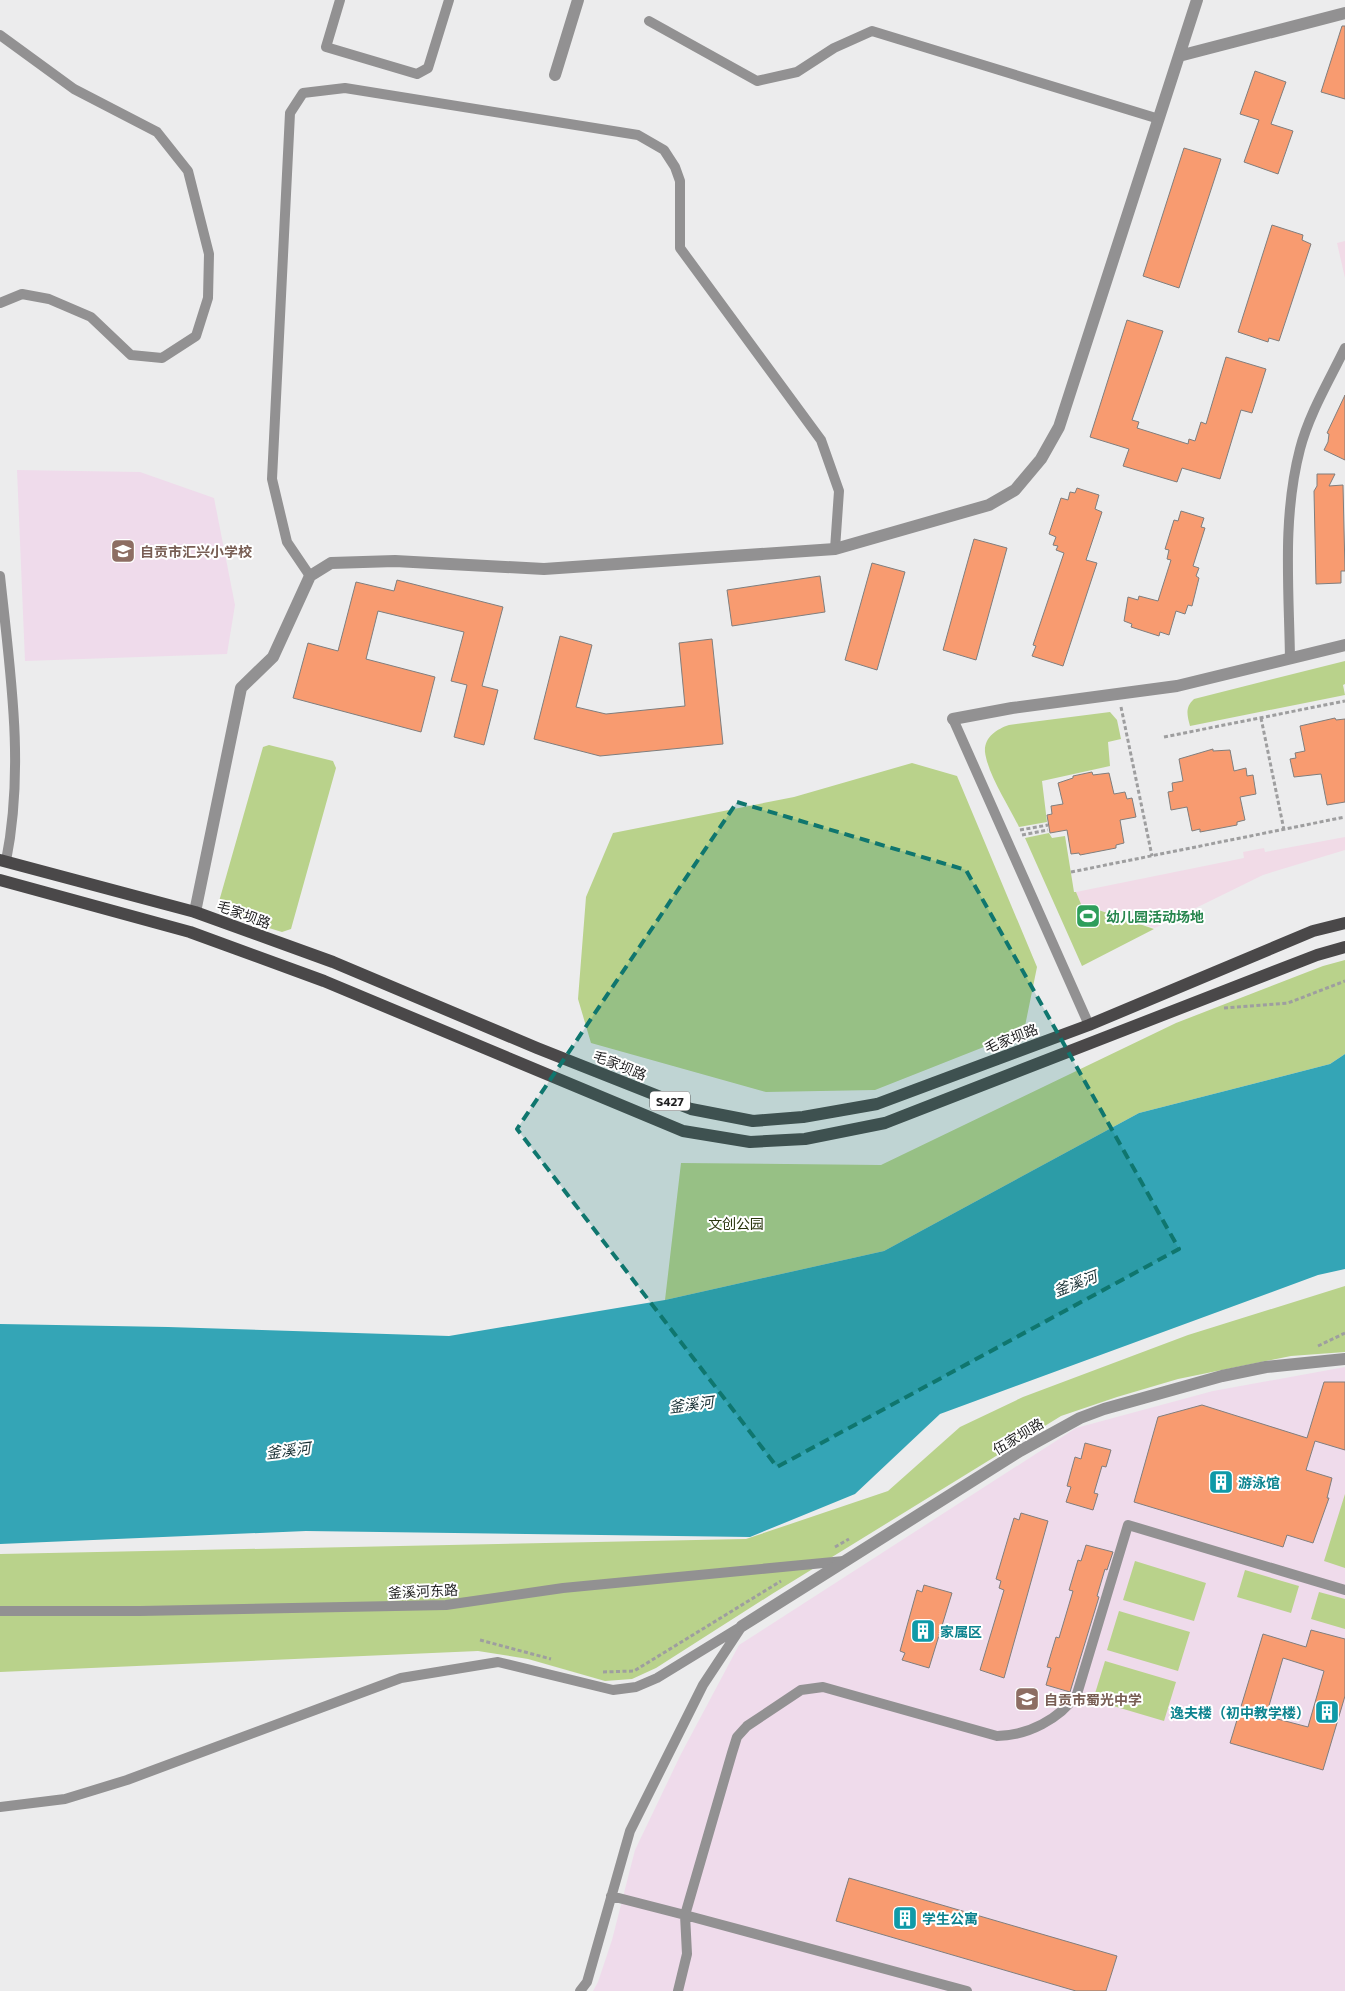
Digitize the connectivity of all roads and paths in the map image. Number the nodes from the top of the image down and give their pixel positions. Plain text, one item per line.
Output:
1 (340, 0) edge
2 (449, 0) edge
3 (578, 0) edge
4 (1197, 0) edge
5 (1345, 13) edge
6 (649, 21) dead end
7 (0, 35) edge
8 (1180, 56) junction
9 (554, 75) dead end
10 (1159, 119) junction
11 (0, 303) edge
12 (1345, 348) edge
13 (835, 548) junction
14 (0, 576) edge
15 (310, 576) junction
16 (1345, 645) edge
17 (1290, 659) junction
18 (1118, 694) junction
19 (1345, 701) edge
20 (1261, 718) junction
21 (953, 719) joint
22 (1164, 737) dead end
23 (1345, 817) edge
24 (1048, 825) dead end
25 (1020, 830) dead end
26 (1048, 830) dead end
27 (1284, 830) junction
28 (1022, 835) dead end
29 (1152, 856) junction
30 (3, 861) edge
31 (1071, 872) dead end
32 (0, 880) edge
33 (195, 912) junction
34 (1345, 923) edge
35 (1345, 947) edge
36 (1345, 982) edge
37 (1221, 1008) dead end
38 (1088, 1025) junction
39 (1345, 1359) edge
40 (845, 1561) junction
41 (1345, 1590) edge
42 (0, 1611) edge
43 (742, 1626) junction
44 (0, 1806) edge
45 (611, 1896) junction
46 (685, 1915) junction
47 (580, 1991) edge
48 (678, 1991) edge
49 (967, 1991) edge

1 - 2 lane
3 - 9 street
4 - 8 street
5 - 8 street
6 - 10 lane
7 - 11 lane
8 - 10 street
10 - 13 street
12 - 17 lane
13 - 15 street
13 - 15 lane
14 - 30 lane
15 - 33 street
16 - 17 street
17 - 18 street
18 - 21 street
18 - 29 path
19 - 20 path
20 - 22 path
20 - 27 path
21 - 38 lane
23 - 27 path
24 - 25 path
26 - 28 path
27 - 29 path
29 - 31 path
30 - 33 main road, 毛家坝路 / S427
32 - 35 main road, S427
33 - 38 main road, 毛家坝路 / S427
34 - 38 main road, 毛家坝路 / S427
36 - 37 path
39 - 40 street, 伍家坝路
40 - 42 lane, 釜溪河东路
40 - 43 street, 伍家坝路
41 - 46 lane
43 - 44 lane
43 - 45 lane
45 - 46 lane
45 - 47 lane
46 - 48 lane
46 - 49 lane

